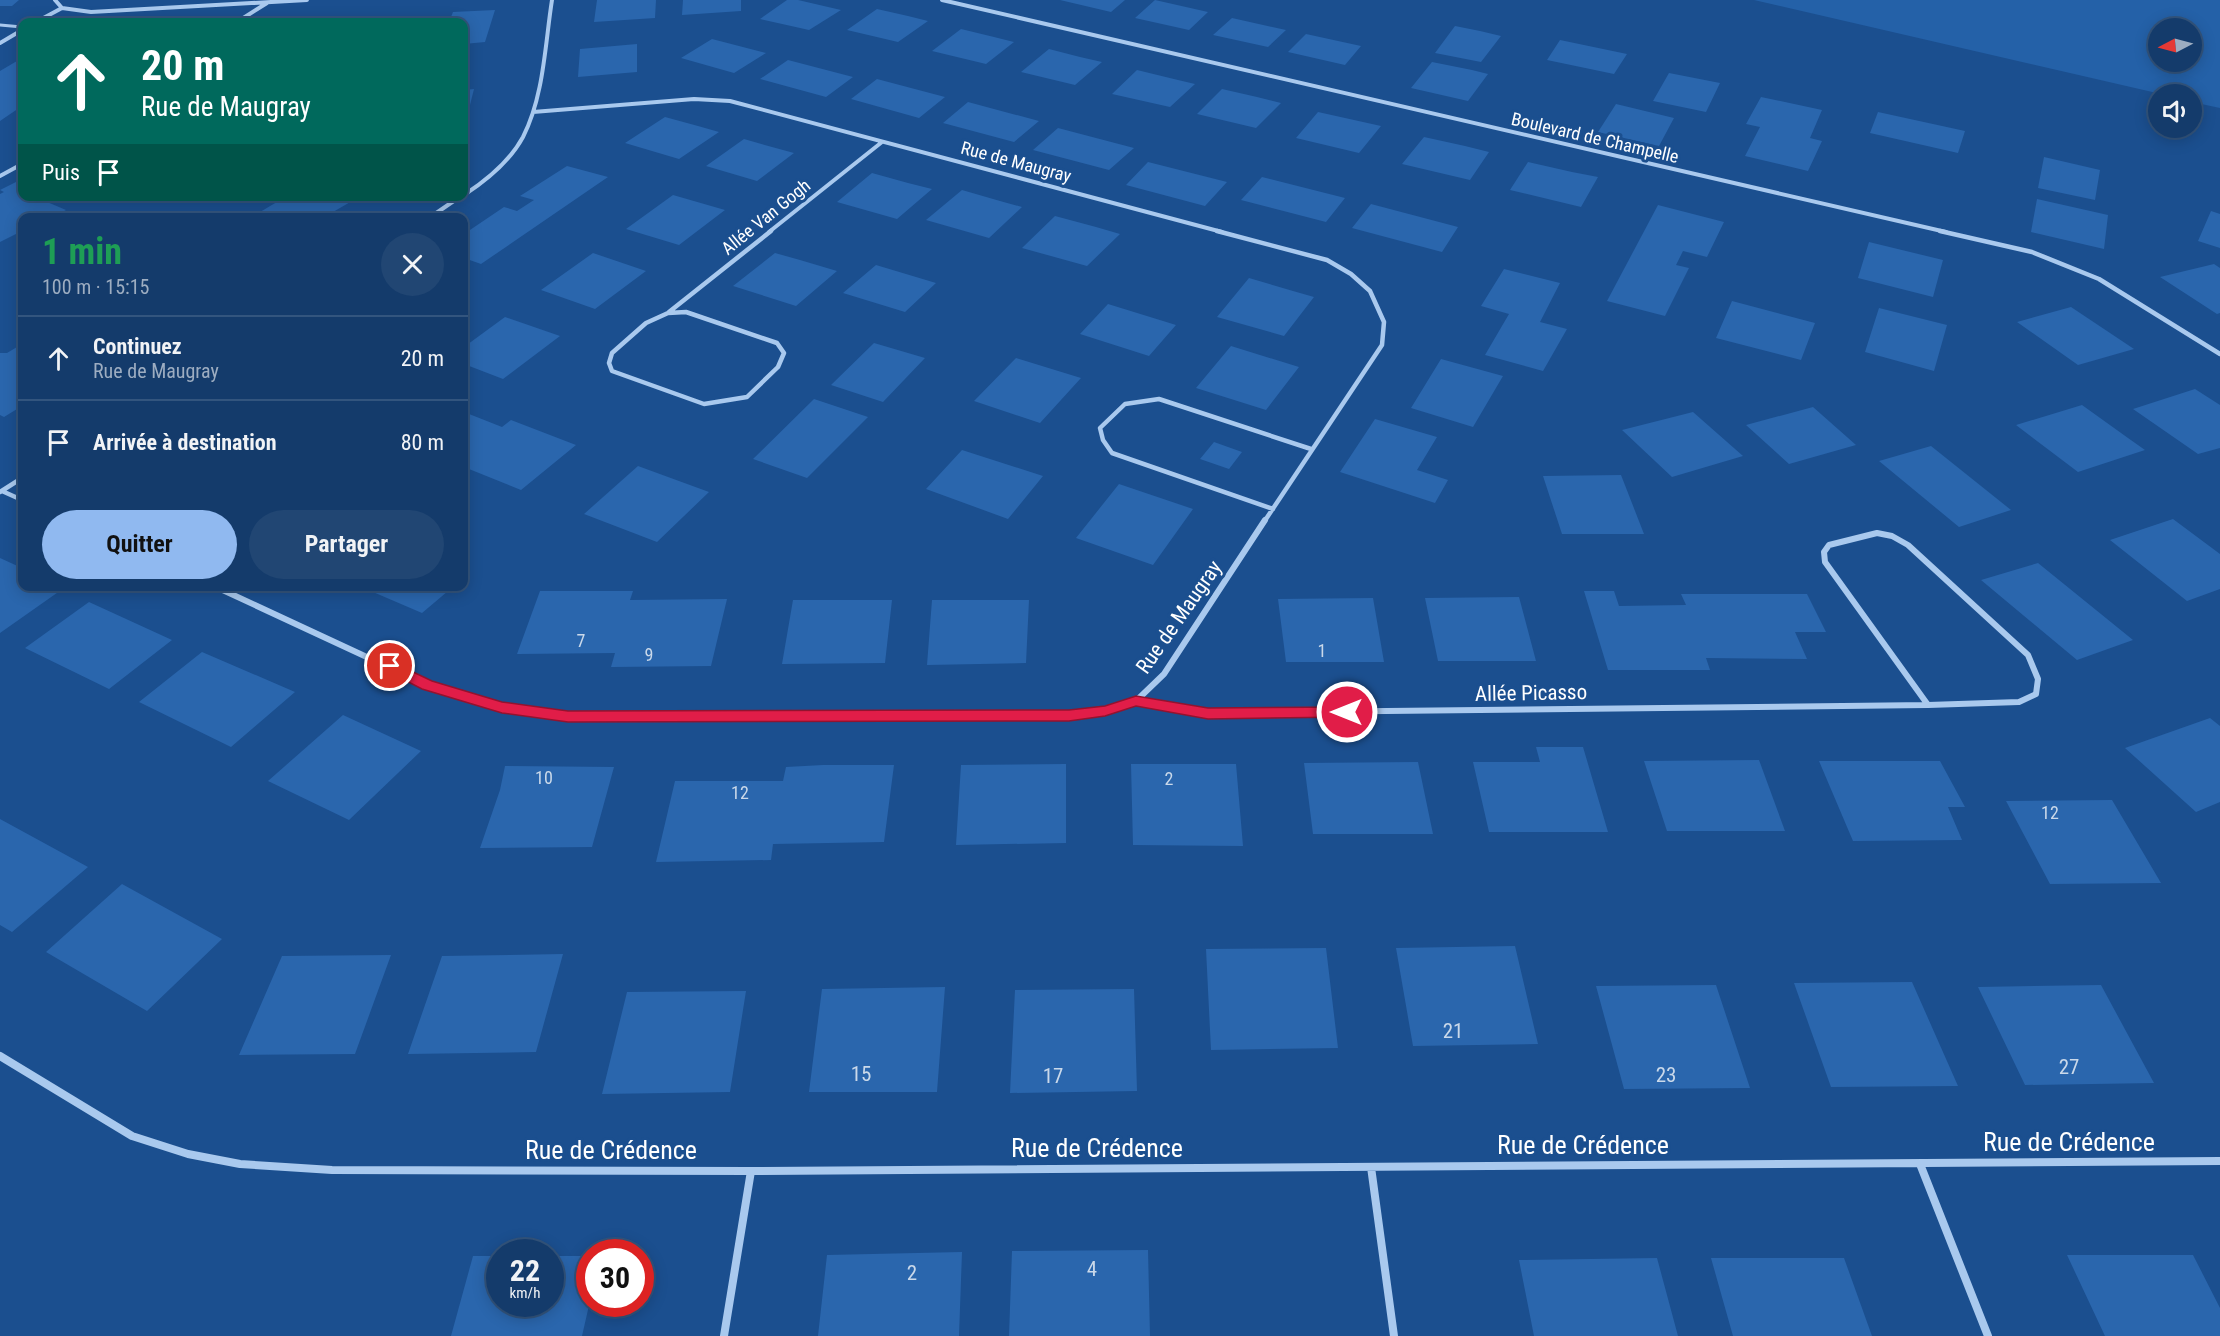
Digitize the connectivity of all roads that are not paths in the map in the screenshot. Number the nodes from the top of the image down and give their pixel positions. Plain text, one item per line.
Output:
1 (55, 0) edge
2 (307, 0) edge
3 (552, 0) edge
4 (942, 0) edge
5 (267, 2) junction
6 (62, 8) junction
7 (43, 18) edge
8 (243, 18) edge
9 (0, 25) edge
10 (18, 28) edge
11 (18, 32) edge
12 (0, 44) edge
13 (533, 112) junction
14 (882, 142) junction
15 (18, 166) edge
16 (0, 176) edge
17 (468, 191) edge
18 (454, 201) edge
19 (436, 213) edge
20 (668, 313) junction
21 (2220, 354) edge
22 (1311, 449) junction
23 (18, 480) edge
24 (1, 491) edge
25 (18, 498) edge
26 (1273, 509) junction
27 (225, 591) edge
28 (1136, 701) junction
29 (1928, 705) junction
30 (0, 1056) edge
31 (2220, 1161) edge
32 (1920, 1164) junction
33 (1371, 1167) junction
34 (751, 1172) junction
35 (724, 1336) edge
36 (1394, 1336) edge
37 (1988, 1336) edge

1 - 6 street
2 - 5 street
3 - 13 street
4 - 21 street, Boulevard de Champelle
5 - 6 street
5 - 8 street
6 - 7 street
9 - 10 lane
11 - 12 street
13 - 14 street, Rue de Maugray
13 - 17 street
14 - 20 street, Allée Van Gogh
14 - 22 street, Rue de Maugray
15 - 16 street
18 - 19 street
20 - 20 street, Allée Van Gogh
22 - 26 street, Rue de Maugray
22 - 26 street
23 - 24 street
24 - 25 street
26 - 28 street, Rue de Maugray
27 - 28 street, Rue de Maugray
28 - 29 street, Allée Picasso
29 - 29 street, Allée Picasso
30 - 34 street, Rue de Crédence
31 - 32 street, Rue de Crédence
32 - 33 street, Rue de Crédence
32 - 37 street
33 - 34 street, Rue de Crédence
33 - 36 street
34 - 35 street

